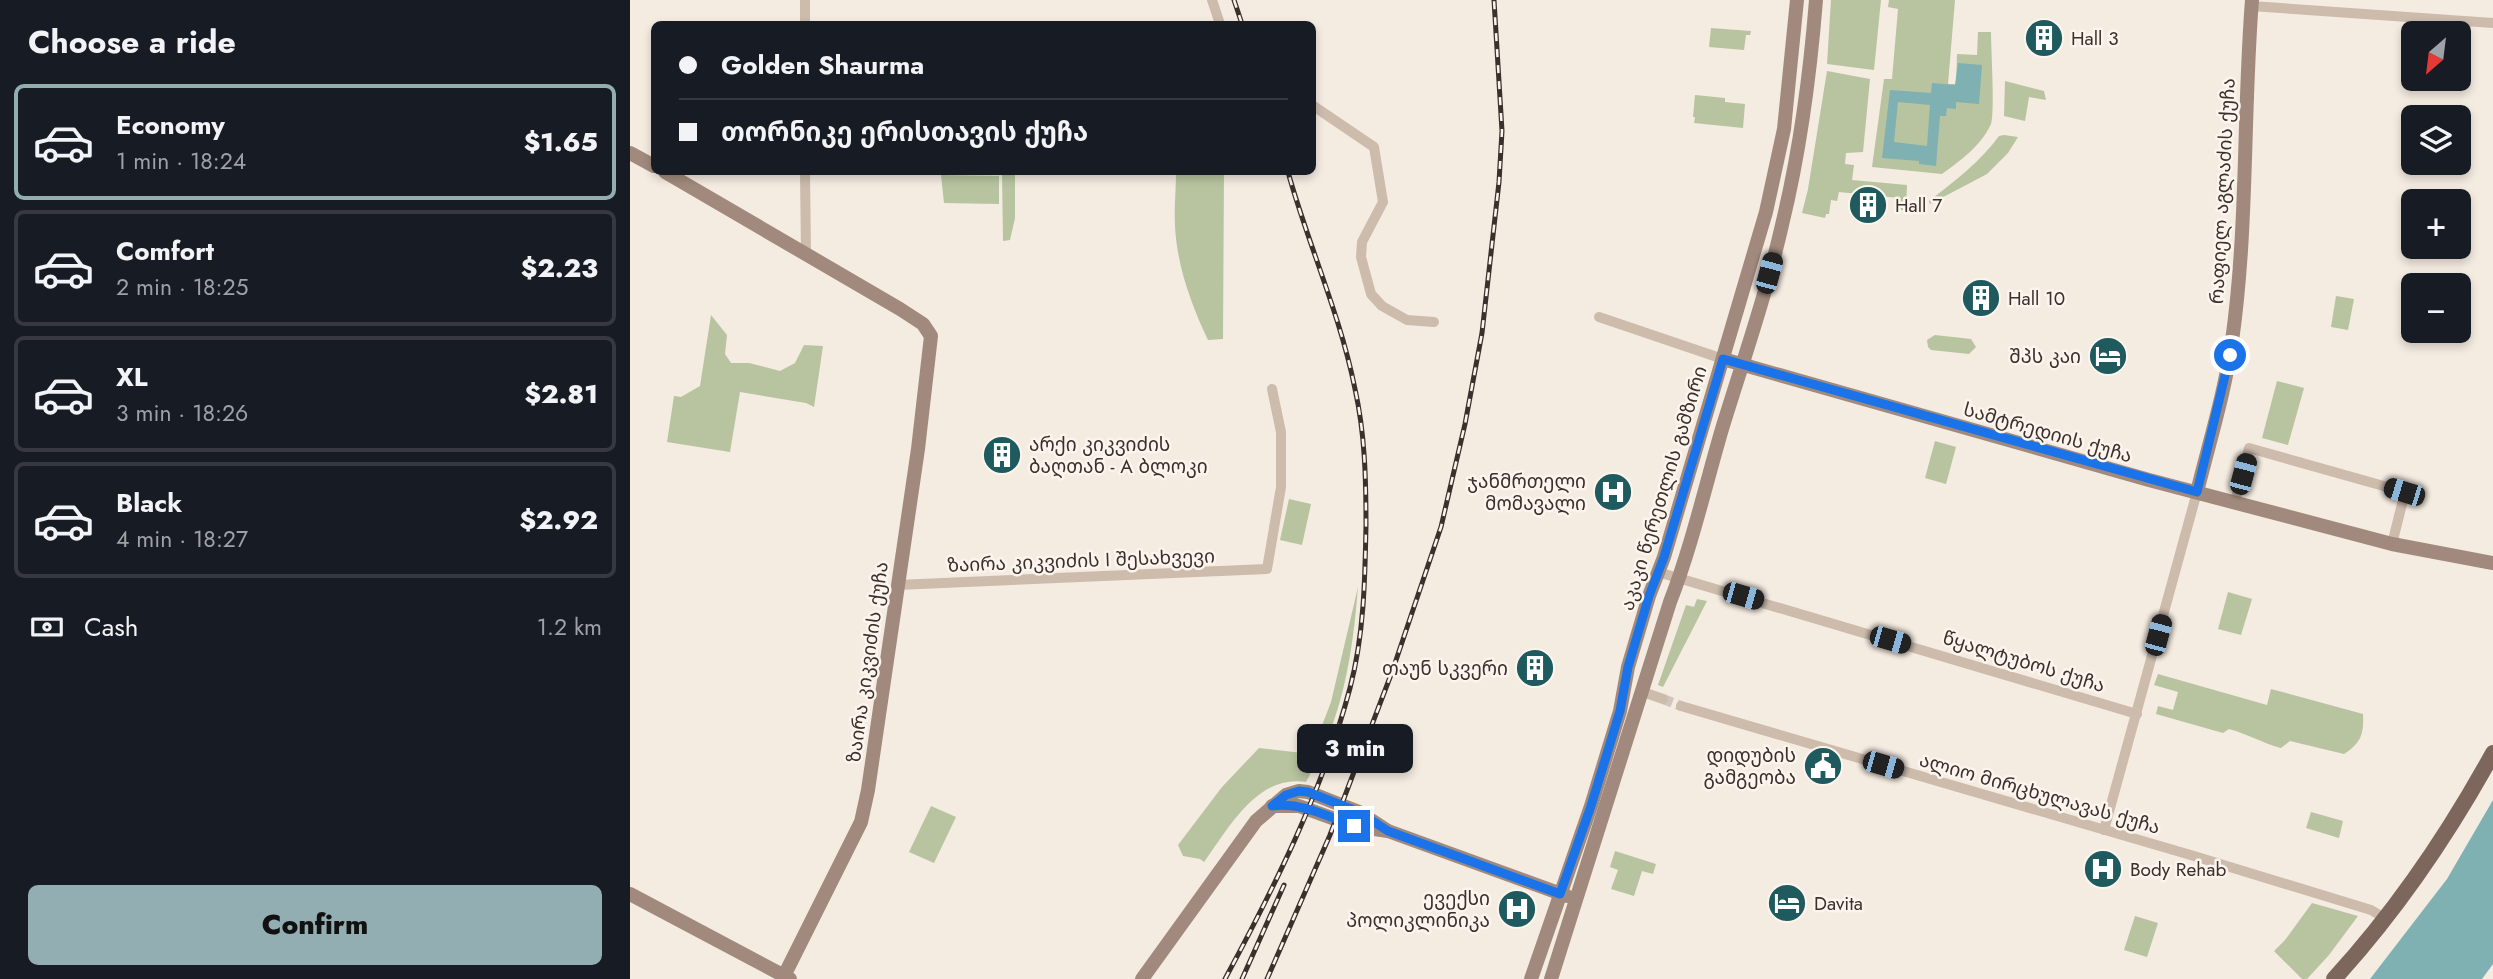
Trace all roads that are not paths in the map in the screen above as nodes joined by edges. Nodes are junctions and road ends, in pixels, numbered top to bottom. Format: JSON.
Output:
{"nodes":[{"id":1,"x":805,"y":0,"type":"edge"},
{"id":2,"x":1212,"y":0,"type":"edge"},
{"id":3,"x":1797,"y":0,"type":"edge"},
{"id":4,"x":1816,"y":0,"type":"edge"},
{"id":5,"x":2251,"y":3,"type":"edge"},
{"id":6,"x":805,"y":21,"type":"edge"},
{"id":7,"x":1219,"y":21,"type":"edge"},
{"id":8,"x":2493,"y":23,"type":"edge"},
{"id":9,"x":1316,"y":108,"type":"edge"},
{"id":10,"x":630,"y":153,"type":"edge"},
{"id":11,"x":651,"y":164,"type":"edge"},
{"id":12,"x":669,"y":175,"type":"edge"},
{"id":13,"x":806,"y":175,"type":"edge"},
{"id":14,"x":806,"y":254,"type":"junction"},
{"id":15,"x":1599,"y":317,"type":"dead end"},
{"id":16,"x":1434,"y":322,"type":"dead end"},
{"id":17,"x":1723,"y":359,"type":"junction"},
{"id":18,"x":1744,"y":365,"type":"junction"},
{"id":19,"x":1272,"y":389,"type":"dead end"},
{"id":20,"x":2197,"y":492,"type":"junction"},
{"id":21,"x":2235,"y":502,"type":"junction"},
{"id":22,"x":2392,"y":544,"type":"junction"},
{"id":23,"x":2493,"y":563,"type":"edge"},
{"id":24,"x":1658,"y":572,"type":"junction"},
{"id":25,"x":1679,"y":578,"type":"junction"},
{"id":26,"x":897,"y":585,"type":"junction"},
{"id":27,"x":1643,"y":692,"type":"junction"},
{"id":28,"x":1663,"y":699,"type":"tunnel mouth"},
{"id":29,"x":1681,"y":706,"type":"tunnel mouth"},
{"id":30,"x":2137,"y":714,"type":"junction"},
{"id":31,"x":2493,"y":753,"type":"edge"},
{"id":32,"x":2105,"y":830,"type":"junction"},
{"id":33,"x":630,"y":894,"type":"edge"},
{"id":34,"x":1560,"y":894,"type":"junction"},
{"id":35,"x":1578,"y":900,"type":"junction"},
{"id":36,"x":2386,"y":919,"type":"junction"},
{"id":37,"x":787,"y":977,"type":"edge"},
{"id":38,"x":1142,"y":979,"type":"edge"},
{"id":39,"x":1531,"y":979,"type":"edge"},
{"id":40,"x":1551,"y":979,"type":"edge"},
{"id":41,"x":2334,"y":979,"type":"edge"}],
"edges":[{"from":1,"to":6,"type":"street"},
{"from":2,"to":7,"type":"street"},
{"from":3,"to":17,"type":"main road","name":"აკაკი წერეთლის გამზირი"},
{"from":4,"to":18,"type":"main road","name":"აკაკი წერეთლის გამზირი"},
{"from":5,"to":8,"type":"street"},
{"from":5,"to":20,"type":"main road","name":"რაფიელ აგლაძის ქუჩა"},
{"from":9,"to":16,"type":"street"},
{"from":10,"to":11,"type":"main road"},
{"from":12,"to":14,"type":"main road"},
{"from":13,"to":14,"type":"street"},
{"from":14,"to":26,"type":"main road","name":"ზაირა კიკვიძის ქუჩა"},
{"from":15,"to":17,"type":"street","name":"სამტრედიის ქუჩა"},
{"from":17,"to":18,"type":"main road","name":"სამტრედიის ქუჩა"},
{"from":17,"to":24,"type":"main road","name":"აკაკი წერეთლის გამზირი"},
{"from":18,"to":20,"type":"main road","name":"სამტრედიის ქუჩა"},
{"from":18,"to":25,"type":"main road","name":"აკაკი წერეთლის გამზირი"},
{"from":19,"to":26,"type":"street","name":"ზაირა კიკვიძის I შესახვევი"},
{"from":20,"to":21,"type":"main road","name":"სამტრედიის ქუჩა"},
{"from":20,"to":30,"type":"street","name":"რაფიელ აგლაძის ქუჩა"},
{"from":21,"to":22,"type":"main road","name":"სამტრედიის ქუჩა"},
{"from":21,"to":22,"type":"street"},
{"from":22,"to":23,"type":"main road","name":"სამტრედიის ქუჩა"},
{"from":24,"to":25,"type":"street","name":"წყალტუბოს ქუჩა"},
{"from":24,"to":34,"type":"main road","name":"აკაკი წერეთლის გამზირი"},
{"from":25,"to":27,"type":"main road","name":"აკაკი წერეთლის გამზირი"},
{"from":25,"to":30,"type":"street","name":"წყალტუბოს ქუჩა"},
{"from":26,"to":37,"type":"main road","name":"ზაირა კიკვიძის ქუჩა"},
{"from":27,"to":28,"type":"street"},
{"from":27,"to":35,"type":"main road","name":"აკაკი წერეთლის გამზირი"},
{"from":29,"to":32,"type":"street","name":"ალიო მირცხულავას ქუჩა"},
{"from":30,"to":32,"type":"street","name":"რაფიელ აგლაძის ქუჩა"},
{"from":31,"to":36,"type":"main road"},
{"from":32,"to":36,"type":"street","name":"ალიო მირცხულავას ქუჩა"},
{"from":33,"to":37,"type":"main road"},
{"from":34,"to":35,"type":"main road"},
{"from":34,"to":38,"type":"main road"},
{"from":34,"to":39,"type":"main road","name":"აკაკი წერეთლის გამზირი"},
{"from":35,"to":40,"type":"main road","name":"აკაკი წერეთლის გამზირი"},
{"from":36,"to":41,"type":"main road"}]}
